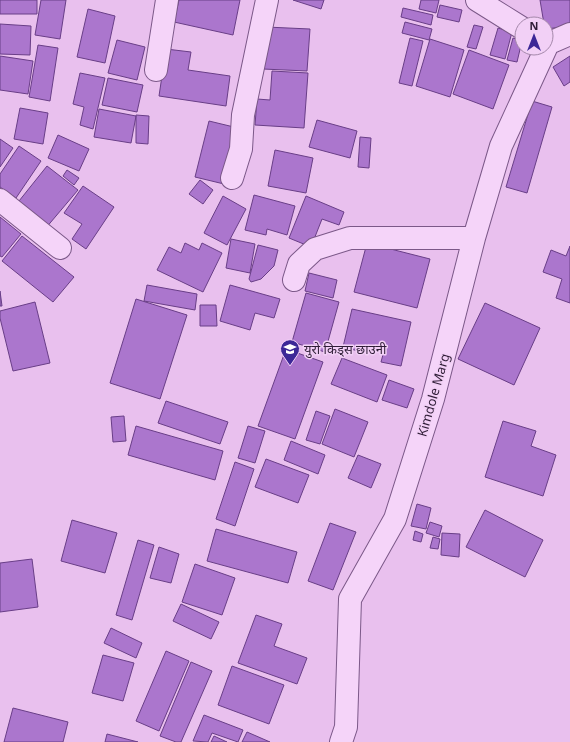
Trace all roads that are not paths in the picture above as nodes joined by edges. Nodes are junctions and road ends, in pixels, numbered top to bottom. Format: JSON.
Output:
{"nodes":[{"id":1,"x":167,"y":0,"type":"edge"},
{"id":2,"x":267,"y":0,"type":"edge"},
{"id":3,"x":477,"y":0,"type":"edge"},
{"id":4,"x":514,"y":23,"type":"edge"},
{"id":5,"x":570,"y":34,"type":"edge"},
{"id":6,"x":554,"y":41,"type":"edge"},
{"id":7,"x":541,"y":56,"type":"edge"},
{"id":8,"x":156,"y":70,"type":"dead end"},
{"id":9,"x":232,"y":178,"type":"dead end"},
{"id":10,"x":0,"y":200,"type":"edge"},
{"id":11,"x":474,"y":238,"type":"junction"},
{"id":12,"x":60,"y":248,"type":"dead end"},
{"id":13,"x":294,"y":280,"type":"dead end"},
{"id":14,"x":341,"y":742,"type":"edge"}],
"edges":[{"from":1,"to":8,"type":"street"},
{"from":2,"to":9,"type":"street"},
{"from":3,"to":4,"type":"street"},
{"from":5,"to":6,"type":"street"},
{"from":7,"to":11,"type":"street","name":"Kimdole Marg"},
{"from":10,"to":12,"type":"street"},
{"from":11,"to":13,"type":"street"},
{"from":11,"to":14,"type":"street","name":"Kimdole Marg"}]}
